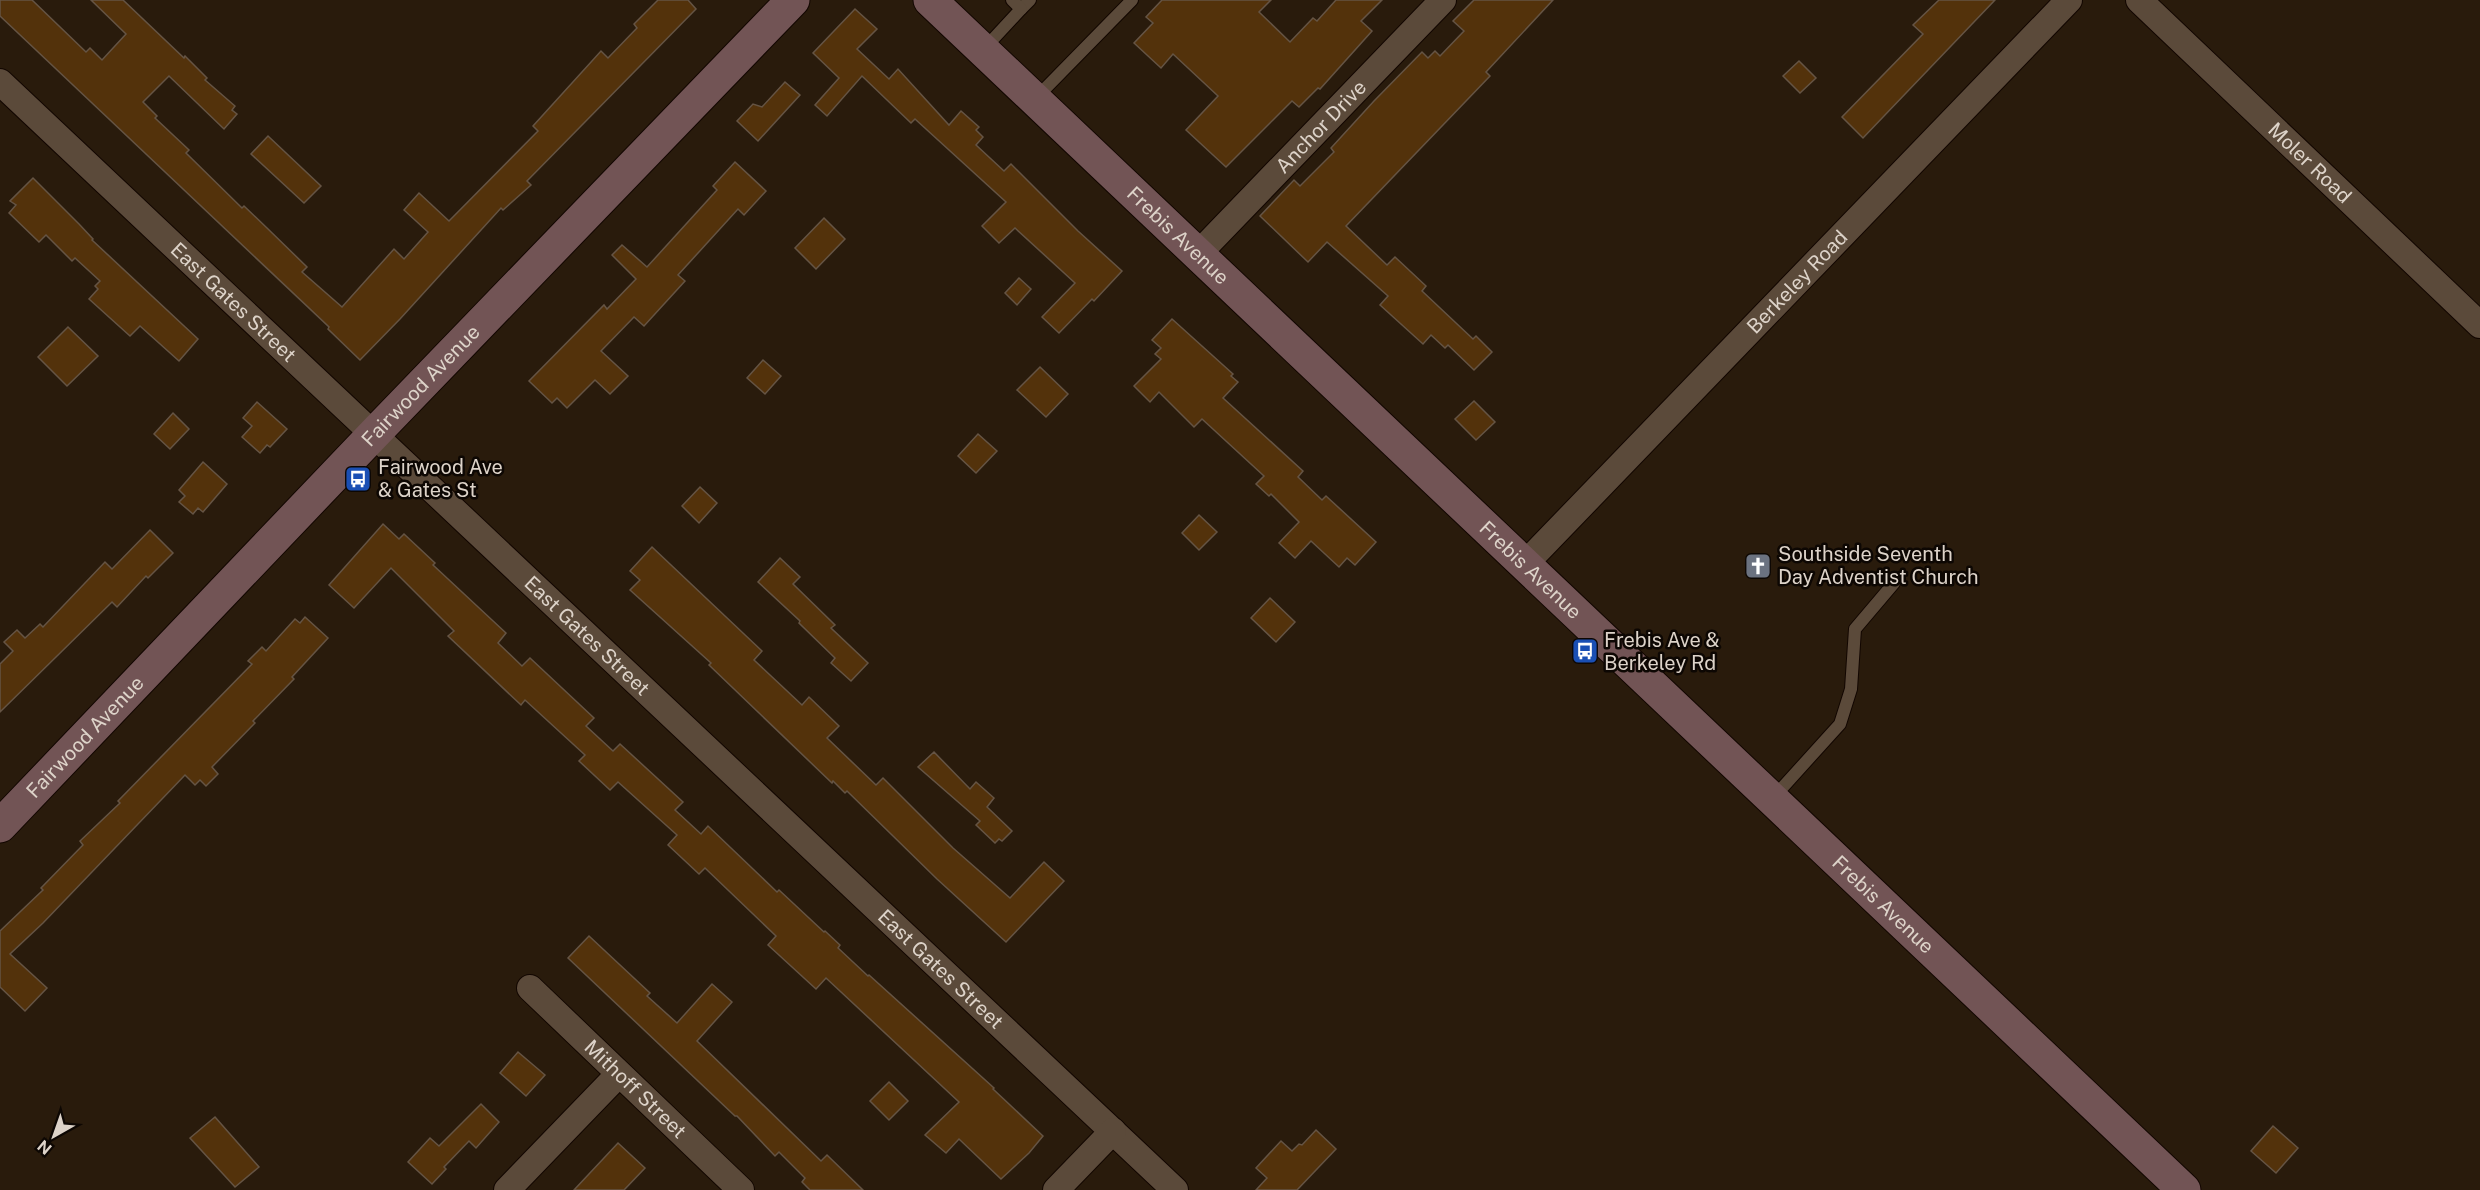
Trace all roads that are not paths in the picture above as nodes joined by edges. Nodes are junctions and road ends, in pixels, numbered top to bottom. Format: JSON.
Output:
{"nodes":[{"id":1,"x":793,"y":0,"type":"edge"},
{"id":2,"x":930,"y":0,"type":"edge"},
{"id":3,"x":1012,"y":0,"type":"edge"},
{"id":4,"x":1132,"y":0,"type":"edge"},
{"id":5,"x":1443,"y":0,"type":"edge"},
{"id":6,"x":2069,"y":0,"type":"edge"},
{"id":7,"x":2139,"y":0,"type":"edge"},
{"id":8,"x":1026,"y":5,"type":"edge"},
{"id":9,"x":983,"y":50,"type":"junction"},
{"id":10,"x":0,"y":82,"type":"edge"},
{"id":11,"x":1035,"y":100,"type":"junction"},
{"id":12,"x":1198,"y":254,"type":"junction"},
{"id":13,"x":2480,"y":325,"type":"edge"},
{"id":14,"x":373,"y":435,"type":"junction"},
{"id":15,"x":1525,"y":564,"type":"junction"},
{"id":16,"x":1894,"y":583,"type":"dead end"},
{"id":17,"x":1773,"y":799,"type":"junction"},
{"id":18,"x":0,"y":826,"type":"edge"},
{"id":19,"x":530,"y":988,"type":"dead end"},
{"id":20,"x":619,"y":1074,"type":"junction"},
{"id":21,"x":1113,"y":1131,"type":"junction"},
{"id":22,"x":507,"y":1190,"type":"edge"},
{"id":23,"x":741,"y":1190,"type":"edge"},
{"id":24,"x":1056,"y":1190,"type":"edge"},
{"id":25,"x":1175,"y":1190,"type":"edge"},
{"id":26,"x":2184,"y":1190,"type":"edge"}],
"edges":[{"from":1,"to":14,"type":"main road","name":"Fairwood Avenue"},
{"from":2,"to":9,"type":"main road","name":"Frebis Avenue"},
{"from":3,"to":8,"type":"lane"},
{"from":4,"to":11,"type":"lane"},
{"from":5,"to":12,"type":"street","name":"Anchor Drive"},
{"from":6,"to":15,"type":"street","name":"Berkeley Road"},
{"from":7,"to":13,"type":"street","name":"Moler Road"},
{"from":8,"to":9,"type":"lane"},
{"from":9,"to":11,"type":"main road","name":"Frebis Avenue"},
{"from":10,"to":14,"type":"street","name":"East Gates Street"},
{"from":11,"to":12,"type":"main road","name":"Frebis Avenue"},
{"from":12,"to":15,"type":"main road","name":"Frebis Avenue"},
{"from":14,"to":18,"type":"main road","name":"Fairwood Avenue"},
{"from":14,"to":21,"type":"street","name":"East Gates Street"},
{"from":15,"to":17,"type":"main road","name":"Frebis Avenue"},
{"from":16,"to":17,"type":"lane"},
{"from":17,"to":26,"type":"main road","name":"Frebis Avenue"},
{"from":19,"to":20,"type":"street","name":"Mithoff Street"},
{"from":20,"to":22,"type":"street"},
{"from":20,"to":23,"type":"street","name":"Mithoff Street"},
{"from":21,"to":24,"type":"street"},
{"from":21,"to":25,"type":"street","name":"East Gates Street"}]}
